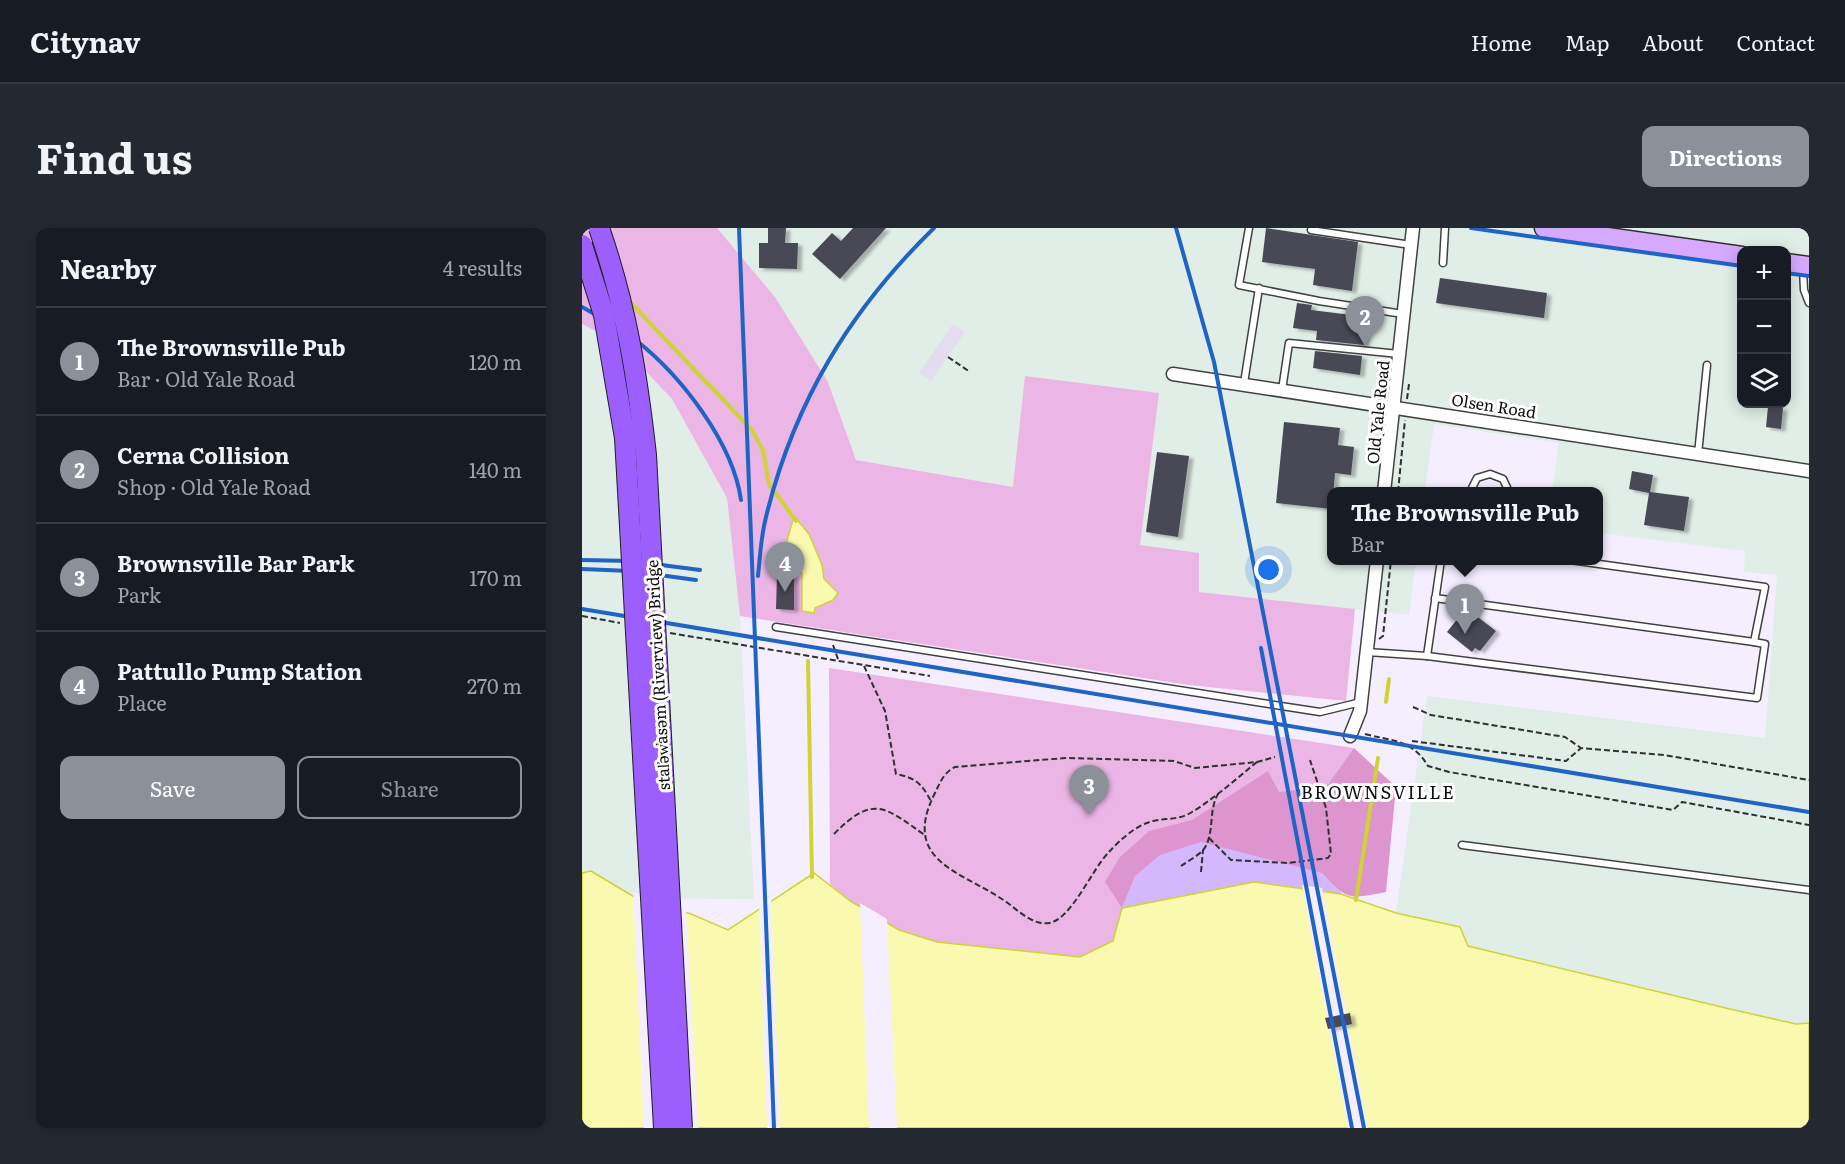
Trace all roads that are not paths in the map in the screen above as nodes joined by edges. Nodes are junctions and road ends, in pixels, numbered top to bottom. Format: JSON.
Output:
{"nodes":[{"id":1,"x":598,"y":228,"type":"edge"},
{"id":2,"x":1249,"y":228,"type":"edge"},
{"id":3,"x":1413,"y":228,"type":"edge"},
{"id":4,"x":1445,"y":228,"type":"edge"},
{"id":5,"x":1544,"y":228,"type":"edge"},
{"id":6,"x":1311,"y":230,"type":"dead end"},
{"id":7,"x":582,"y":244,"type":"edge"},
{"id":8,"x":1411,"y":245,"type":"junction"},
{"id":9,"x":1737,"y":255,"type":"edge"},
{"id":10,"x":1443,"y":262,"type":"dead end"},
{"id":11,"x":1800,"y":264,"type":"edge"},
{"id":12,"x":1260,"y":288,"type":"junction"},
{"id":13,"x":1809,"y":303,"type":"edge"},
{"id":14,"x":1404,"y":314,"type":"junction"},
{"id":15,"x":1400,"y":354,"type":"junction"},
{"id":16,"x":1707,"y":365,"type":"dead end"},
{"id":17,"x":1173,"y":374,"type":"dead end"},
{"id":18,"x":1244,"y":383,"type":"junction"},
{"id":19,"x":1282,"y":390,"type":"junction"},
{"id":20,"x":1394,"y":406,"type":"junction"},
{"id":21,"x":1698,"y":454,"type":"junction"},
{"id":22,"x":1809,"y":471,"type":"edge"},
{"id":23,"x":1385,"y":487,"type":"edge"},
{"id":24,"x":1472,"y":487,"type":"edge"},
{"id":25,"x":1506,"y":487,"type":"edge"},
{"id":26,"x":1377,"y":565,"type":"edge"},
{"id":27,"x":1440,"y":565,"type":"edge"},
{"id":28,"x":1600,"y":565,"type":"edge"},
{"id":29,"x":1436,"y":598,"type":"junction"},
{"id":30,"x":776,"y":627,"type":"dead end"},
{"id":31,"x":1754,"y":642,"type":"junction"},
{"id":32,"x":1367,"y":652,"type":"junction"},
{"id":33,"x":1427,"y":656,"type":"junction"},
{"id":34,"x":1361,"y":702,"type":"junction"},
{"id":35,"x":1352,"y":733,"type":"road end"},
{"id":36,"x":1462,"y":845,"type":"dead end"},
{"id":37,"x":1809,"y":890,"type":"edge"},
{"id":38,"x":664,"y":1128,"type":"edge"},
{"id":39,"x":682,"y":1128,"type":"edge"}],
"edges":[{"from":1,"to":39,"type":"main road","name":"stal̕əw̓asəm (Riverview) Bridge","bridge":true},
{"from":2,"to":12,"type":"lane"},
{"from":3,"to":8,"type":"street","name":"Old Yale Road"},
{"from":4,"to":10,"type":"lane"},
{"from":5,"to":9,"type":"street"},
{"from":6,"to":8,"type":"lane"},
{"from":7,"to":38,"type":"main road","name":"stal̕əw̓asəm (Riverview) Bridge","bridge":true},
{"from":8,"to":14,"type":"street","name":"Old Yale Road"},
{"from":11,"to":13,"type":"lane"},
{"from":12,"to":14,"type":"lane"},
{"from":12,"to":18,"type":"lane"},
{"from":14,"to":15,"type":"street","name":"Old Yale Road"},
{"from":15,"to":19,"type":"lane"},
{"from":15,"to":20,"type":"street","name":"Old Yale Road"},
{"from":16,"to":21,"type":"lane"},
{"from":17,"to":18,"type":"street","name":"Olsen Road"},
{"from":18,"to":19,"type":"street","name":"Olsen Road"},
{"from":19,"to":20,"type":"street","name":"Olsen Road"},
{"from":20,"to":21,"type":"street","name":"Olsen Road"},
{"from":20,"to":23,"type":"street","name":"Old Yale Road"},
{"from":21,"to":22,"type":"street","name":"Olsen Road"},
{"from":24,"to":25,"type":"lane"},
{"from":26,"to":32,"type":"street"},
{"from":27,"to":29,"type":"lane"},
{"from":28,"to":31,"type":"lane"},
{"from":29,"to":31,"type":"lane"},
{"from":29,"to":33,"type":"lane"},
{"from":30,"to":34,"type":"lane"},
{"from":31,"to":33,"type":"lane"},
{"from":32,"to":33,"type":"lane"},
{"from":32,"to":34,"type":"street"},
{"from":34,"to":35,"type":"street"},
{"from":36,"to":37,"type":"lane"}]}
